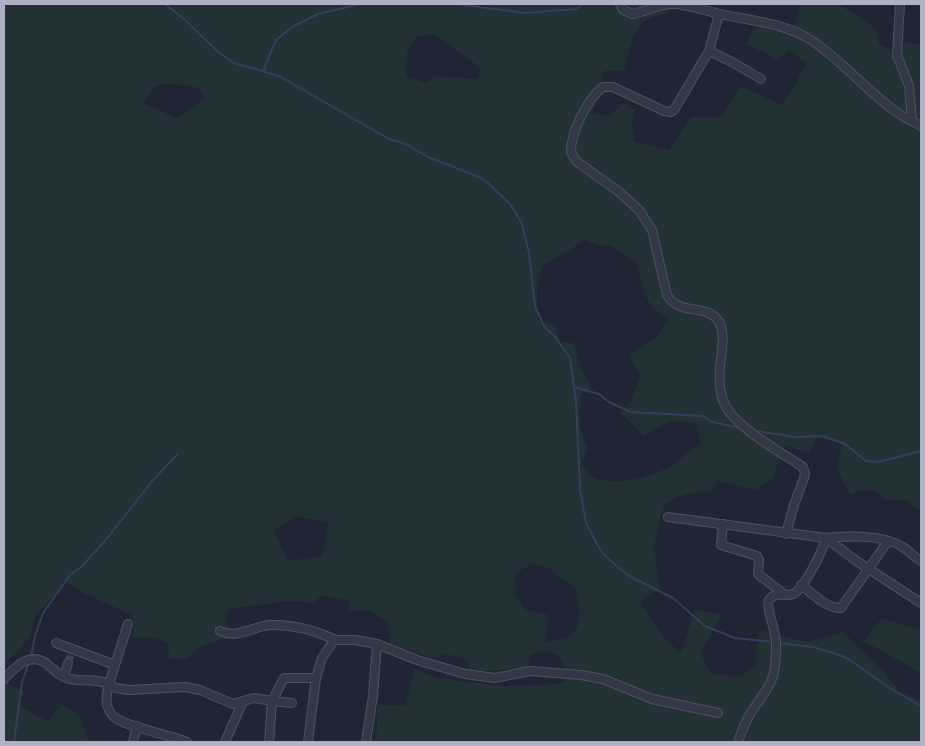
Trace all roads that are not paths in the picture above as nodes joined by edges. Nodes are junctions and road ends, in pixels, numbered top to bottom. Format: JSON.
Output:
{"nodes":[{"id":1,"x":620,"y":4,"type":"edge"},
{"id":2,"x":900,"y":4,"type":"edge"},
{"id":3,"x":719,"y":14,"type":"junction"},
{"id":4,"x":709,"y":51,"type":"junction"},
{"id":5,"x":761,"y":79,"type":"dead end"},
{"id":6,"x":912,"y":121,"type":"junction"},
{"id":7,"x":921,"y":126,"type":"edge"},
{"id":8,"x":668,"y":517,"type":"dead end"},
{"id":9,"x":722,"y":524,"type":"junction"},
{"id":10,"x":786,"y":534,"type":"junction"},
{"id":11,"x":826,"y":538,"type":"junction"},
{"id":12,"x":888,"y":541,"type":"junction"},
{"id":13,"x":921,"y":561,"type":"edge"},
{"id":14,"x":869,"y":568,"type":"junction"},
{"id":15,"x":801,"y":585,"type":"junction"},
{"id":16,"x":784,"y":594,"type":"junction"},
{"id":17,"x":921,"y":603,"type":"edge"},
{"id":18,"x":128,"y":624,"type":"dead end"},
{"id":19,"x":220,"y":631,"type":"dead end"},
{"id":20,"x":336,"y":640,"type":"junction"},
{"id":21,"x":56,"y":643,"type":"dead end"},
{"id":22,"x":377,"y":644,"type":"junction"},
{"id":23,"x":68,"y":663,"type":"tunnel mouth"},
{"id":24,"x":115,"y":665,"type":"junction"},
{"id":25,"x":64,"y":677,"type":"junction"},
{"id":26,"x":316,"y":678,"type":"junction"},
{"id":27,"x":4,"y":679,"type":"edge"},
{"id":28,"x":109,"y":684,"type":"junction"},
{"id":29,"x":243,"y":701,"type":"junction"},
{"id":30,"x":272,"y":701,"type":"junction"},
{"id":31,"x":292,"y":703,"type":"dead end"},
{"id":32,"x":718,"y":713,"type":"dead end"},
{"id":33,"x":137,"y":726,"type":"junction"},
{"id":34,"x":133,"y":742,"type":"edge"},
{"id":35,"x":187,"y":742,"type":"edge"},
{"id":36,"x":225,"y":742,"type":"edge"},
{"id":37,"x":269,"y":742,"type":"edge"},
{"id":38,"x":308,"y":742,"type":"edge"},
{"id":39,"x":366,"y":742,"type":"edge"},
{"id":40,"x":738,"y":742,"type":"edge"}],
"edges":[{"from":1,"to":3,"type":"street"},
{"from":2,"to":6,"type":"street"},
{"from":3,"to":4,"type":"street"},
{"from":3,"to":6,"type":"street"},
{"from":4,"to":5,"type":"street"},
{"from":4,"to":10,"type":"street"},
{"from":6,"to":7,"type":"street"},
{"from":8,"to":9,"type":"street"},
{"from":9,"to":10,"type":"street"},
{"from":9,"to":16,"type":"street"},
{"from":10,"to":11,"type":"street"},
{"from":11,"to":12,"type":"street"},
{"from":11,"to":14,"type":"street"},
{"from":11,"to":15,"type":"street"},
{"from":12,"to":13,"type":"street"},
{"from":12,"to":14,"type":"street"},
{"from":14,"to":15,"type":"street"},
{"from":14,"to":17,"type":"street"},
{"from":15,"to":16,"type":"street"},
{"from":16,"to":40,"type":"street"},
{"from":18,"to":24,"type":"street"},
{"from":19,"to":20,"type":"street"},
{"from":20,"to":22,"type":"street"},
{"from":20,"to":26,"type":"street"},
{"from":21,"to":24,"type":"street"},
{"from":22,"to":32,"type":"street"},
{"from":22,"to":39,"type":"street"},
{"from":23,"to":25,"type":"street"},
{"from":24,"to":28,"type":"street"},
{"from":25,"to":27,"type":"street"},
{"from":25,"to":28,"type":"street"},
{"from":26,"to":30,"type":"street"},
{"from":26,"to":38,"type":"street"},
{"from":28,"to":29,"type":"street"},
{"from":28,"to":33,"type":"street"},
{"from":29,"to":30,"type":"street"},
{"from":29,"to":36,"type":"street"},
{"from":30,"to":31,"type":"street"},
{"from":30,"to":37,"type":"street"},
{"from":33,"to":34,"type":"street"},
{"from":33,"to":35,"type":"street"}]}
